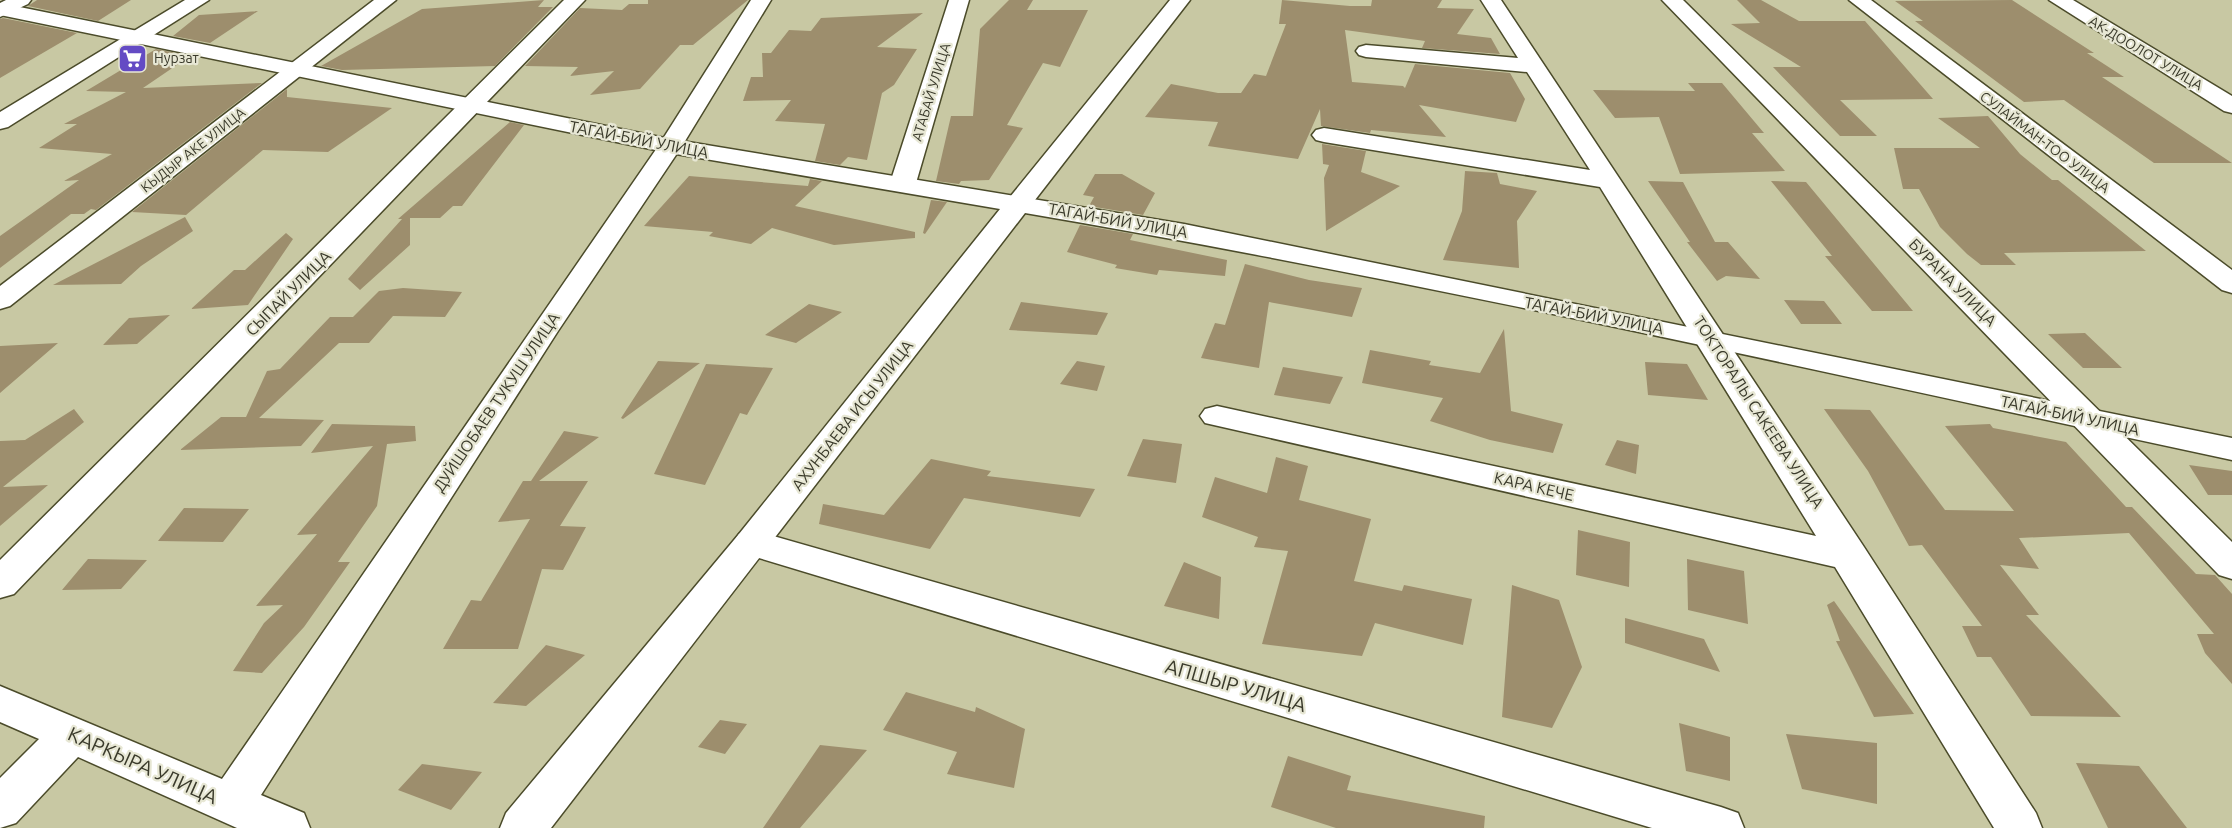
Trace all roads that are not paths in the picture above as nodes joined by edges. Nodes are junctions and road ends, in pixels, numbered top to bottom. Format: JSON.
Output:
{"nodes":[{"id":1,"x":199,"y":0,"type":"edge"},
{"id":2,"x":386,"y":0,"type":"edge"},
{"id":3,"x":575,"y":0,"type":"edge"},
{"id":4,"x":761,"y":0,"type":"edge"},
{"id":5,"x":959,"y":0,"type":"edge"},
{"id":6,"x":1180,"y":0,"type":"edge"},
{"id":7,"x":1491,"y":0,"type":"edge"},
{"id":8,"x":1672,"y":0,"type":"edge"},
{"id":9,"x":1859,"y":0,"type":"edge"},
{"id":10,"x":2059,"y":0,"type":"edge"},
{"id":11,"x":6,"y":7,"type":"edge"},
{"id":12,"x":1160,"y":9,"type":"edge"},
{"id":13,"x":140,"y":36,"type":"junction"},
{"id":14,"x":1366,"y":51,"type":"dead end"},
{"id":15,"x":1534,"y":66,"type":"junction"},
{"id":16,"x":297,"y":69,"type":"junction"},
{"id":17,"x":472,"y":106,"type":"junction"},
{"id":18,"x":2232,"y":106,"type":"edge"},
{"id":19,"x":0,"y":122,"type":"edge"},
{"id":20,"x":1324,"y":135,"type":"dead end"},
{"id":21,"x":670,"y":146,"type":"junction"},
{"id":22,"x":1609,"y":181,"type":"junction"},
{"id":23,"x":903,"y":183,"type":"junction"},
{"id":24,"x":1019,"y":203,"type":"junction"},
{"id":25,"x":2232,"y":284,"type":"edge"},
{"id":26,"x":0,"y":300,"type":"edge"},
{"id":27,"x":1712,"y":339,"type":"junction"},
{"id":28,"x":1217,"y":416,"type":"dead end"},
{"id":29,"x":2089,"y":418,"type":"junction"},
{"id":30,"x":2232,"y":449,"type":"edge"},
{"id":31,"x":752,"y":543,"type":"junction"},
{"id":32,"x":1851,"y":557,"type":"junction"},
{"id":33,"x":2232,"y":565,"type":"edge"},
{"id":34,"x":0,"y":584,"type":"edge"},
{"id":35,"x":0,"y":703,"type":"edge"},
{"id":36,"x":72,"y":734,"type":"junction"},
{"id":37,"x":231,"y":803,"type":"junction"},
{"id":38,"x":0,"y":809,"type":"edge"},
{"id":39,"x":287,"y":828,"type":"edge"},
{"id":40,"x":523,"y":828,"type":"edge"},
{"id":41,"x":1721,"y":828,"type":"edge"},
{"id":42,"x":2019,"y":828,"type":"edge"}],
"edges":[{"from":1,"to":13,"type":"street"},
{"from":2,"to":16,"type":"street","name":"КЫДЫР АКЕ УЛИЦА"},
{"from":3,"to":17,"type":"street","name":"СЫПАЙ УЛИЦА"},
{"from":4,"to":21,"type":"street","name":"ДУЙШОБАЕВ ТУКУШ УЛИЦА"},
{"from":5,"to":23,"type":"street","name":"АТАБАЙ УЛИЦА"},
{"from":6,"to":12,"type":"street","name":"АХУНБАЕВА ИСЫ УЛИЦА"},
{"from":7,"to":15,"type":"street","name":"ТОКТОРАЛЫ САКЕЕВА УЛИЦА"},
{"from":8,"to":29,"type":"street","name":"БУРАНА УЛИЦА"},
{"from":9,"to":25,"type":"street","name":"СУЛАЙМАН-ТОО УЛИЦА"},
{"from":10,"to":18,"type":"street","name":"АК-ДООЛОТ УЛИЦА"},
{"from":11,"to":13,"type":"street","name":"ТАГАЙ-БИЙ УЛИЦА"},
{"from":12,"to":24,"type":"street","name":"АХУНБАЕВА ИСЫ УЛИЦА"},
{"from":13,"to":16,"type":"street","name":"ТАГАЙ-БИЙ УЛИЦА"},
{"from":13,"to":19,"type":"street"},
{"from":14,"to":15,"type":"street"},
{"from":15,"to":22,"type":"street","name":"ТОКТОРАЛЫ САКЕЕВА УЛИЦА"},
{"from":16,"to":17,"type":"street","name":"ТАГАЙ-БИЙ УЛИЦА"},
{"from":16,"to":26,"type":"street","name":"КЫДЫР АКЕ УЛИЦА"},
{"from":17,"to":21,"type":"street","name":"ТАГАЙ-БИЙ УЛИЦА"},
{"from":17,"to":34,"type":"street","name":"СЫПАЙ УЛИЦА"},
{"from":20,"to":22,"type":"street"},
{"from":21,"to":23,"type":"street","name":"ТАГАЙ-БИЙ УЛИЦА"},
{"from":21,"to":37,"type":"street","name":"ДУЙШОБАЕВ ТУКУШ УЛИЦА"},
{"from":22,"to":27,"type":"street","name":"ТОКТОРАЛЫ САКЕЕВА УЛИЦА"},
{"from":23,"to":24,"type":"street","name":"ТАГАЙ-БИЙ УЛИЦА"},
{"from":24,"to":27,"type":"street","name":"ТАГАЙ-БИЙ УЛИЦА"},
{"from":24,"to":31,"type":"street","name":"АХУНБАЕВА ИСЫ УЛИЦА"},
{"from":27,"to":29,"type":"street","name":"ТАГАЙ-БИЙ УЛИЦА"},
{"from":27,"to":32,"type":"street","name":"ТОКТОРАЛЫ САКЕЕВА УЛИЦА"},
{"from":28,"to":32,"type":"street","name":"КАРА КЕЧЕ"},
{"from":29,"to":30,"type":"street","name":"ТАГАЙ-БИЙ УЛИЦА"},
{"from":29,"to":33,"type":"street","name":"БУРАНА УЛИЦА"},
{"from":31,"to":40,"type":"street","name":"АХУНБАЕВА ИСЫ УЛИЦА"},
{"from":31,"to":41,"type":"street","name":"АПШЫР УЛИЦА"},
{"from":32,"to":42,"type":"street","name":"ТОКТОРАЛЫ САКЕЕВА УЛИЦА"},
{"from":35,"to":36,"type":"street","name":"КАРКЫРА УЛИЦА"},
{"from":36,"to":37,"type":"street","name":"КАРКЫРА УЛИЦА"},
{"from":36,"to":38,"type":"street"},
{"from":37,"to":39,"type":"street","name":"КАРКЫРА УЛИЦА"}]}
